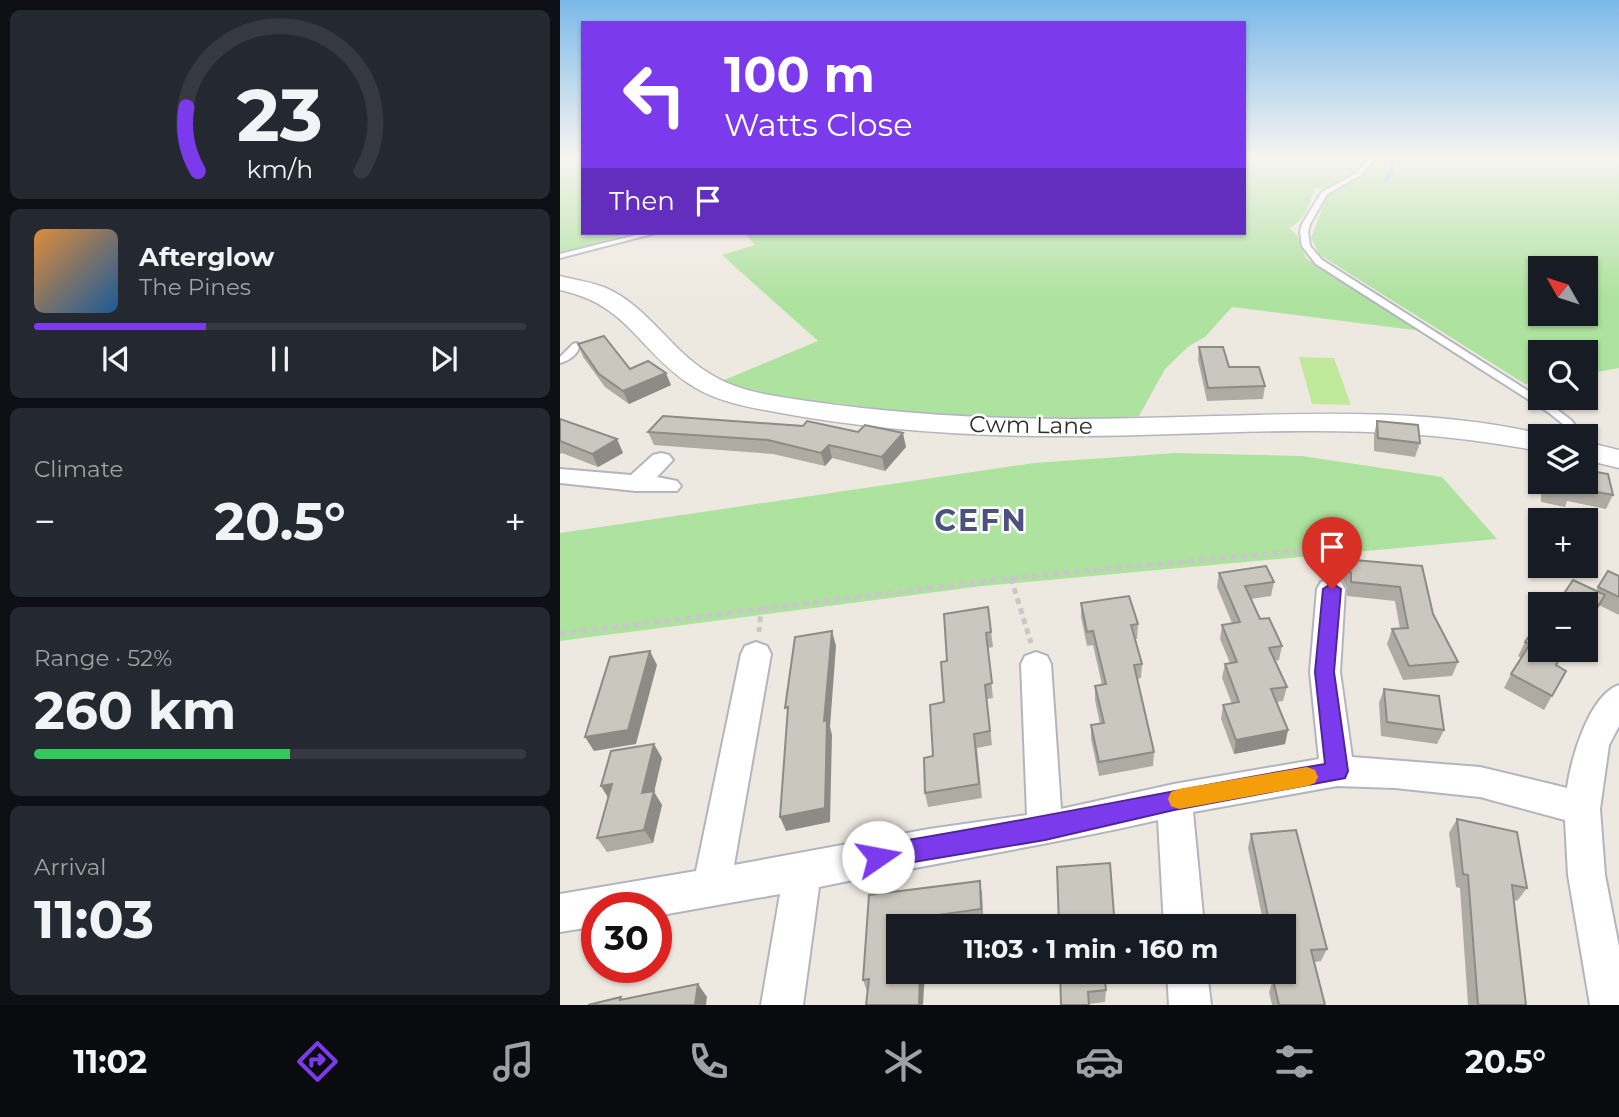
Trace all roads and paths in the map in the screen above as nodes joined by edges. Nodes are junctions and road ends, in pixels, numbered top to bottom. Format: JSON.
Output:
{"nodes":[{"id":1,"x":1318,"y":204,"type":"edge"},
{"id":2,"x":1292,"y":228,"type":"dead end"},
{"id":3,"x":1304,"y":229,"type":"junction"},
{"id":4,"x":644,"y":235,"type":"edge"},
{"id":5,"x":560,"y":256,"type":"edge"},
{"id":6,"x":560,"y":283,"type":"edge"},
{"id":7,"x":576,"y":346,"type":"edge"},
{"id":8,"x":560,"y":360,"type":"edge"},
{"id":9,"x":1567,"y":424,"type":"edge"},
{"id":10,"x":1528,"y":440,"type":"edge"},
{"id":11,"x":1598,"y":454,"type":"edge"},
{"id":12,"x":1619,"y":459,"type":"edge"},
{"id":13,"x":660,"y":460,"type":"dead end"},
{"id":14,"x":560,"y":476,"type":"edge"},
{"id":15,"x":636,"y":484,"type":"junction"},
{"id":16,"x":669,"y":486,"type":"dead end"},
{"id":17,"x":1329,"y":555,"type":"dead end"},
{"id":18,"x":1011,"y":578,"type":"junction"},
{"id":19,"x":1332,"y":589,"type":"dead end"},
{"id":20,"x":560,"y":634,"type":"edge"},
{"id":21,"x":756,"y":654,"type":"dead end"},
{"id":22,"x":1037,"y":664,"type":"joint"},
{"id":23,"x":1619,"y":698,"type":"edge"},
{"id":24,"x":1337,"y":771,"type":"junction"},
{"id":25,"x":1174,"y":800,"type":"junction"},
{"id":26,"x":1582,"y":808,"type":"junction"},
{"id":27,"x":1045,"y":829,"type":"junction"},
{"id":28,"x":802,"y":872,"type":"junction"},
{"id":29,"x":711,"y":888,"type":"junction"},
{"id":30,"x":560,"y":913,"type":"edge"},
{"id":31,"x":1183,"y":914,"type":"edge"},
{"id":32,"x":1188,"y":984,"type":"edge"},
{"id":33,"x":782,"y":1005,"type":"edge"},
{"id":34,"x":1190,"y":1005,"type":"edge"},
{"id":35,"x":1611,"y":1005,"type":"edge"}],
"edges":[{"from":1,"to":3,"type":"lane"},
{"from":2,"to":3,"type":"lane"},
{"from":3,"to":9,"type":"lane"},
{"from":4,"to":5,"type":"lane"},
{"from":6,"to":10,"type":"street","name":"Cwm Lane"},
{"from":7,"to":8,"type":"lane"},
{"from":11,"to":12,"type":"street"},
{"from":13,"to":15,"type":"street"},
{"from":14,"to":15,"type":"street"},
{"from":15,"to":16,"type":"street"},
{"from":17,"to":18,"type":"path"},
{"from":18,"to":20,"type":"path"},
{"from":18,"to":22,"type":"path"},
{"from":19,"to":24,"type":"street"},
{"from":21,"to":29,"type":"street"},
{"from":22,"to":27,"type":"street"},
{"from":23,"to":26,"type":"street"},
{"from":24,"to":25,"type":"street"},
{"from":24,"to":26,"type":"street"},
{"from":25,"to":27,"type":"street"},
{"from":25,"to":31,"type":"street"},
{"from":26,"to":35,"type":"street"},
{"from":27,"to":28,"type":"street"},
{"from":28,"to":29,"type":"street"},
{"from":28,"to":33,"type":"street"},
{"from":29,"to":30,"type":"street"},
{"from":32,"to":34,"type":"street"}]}
